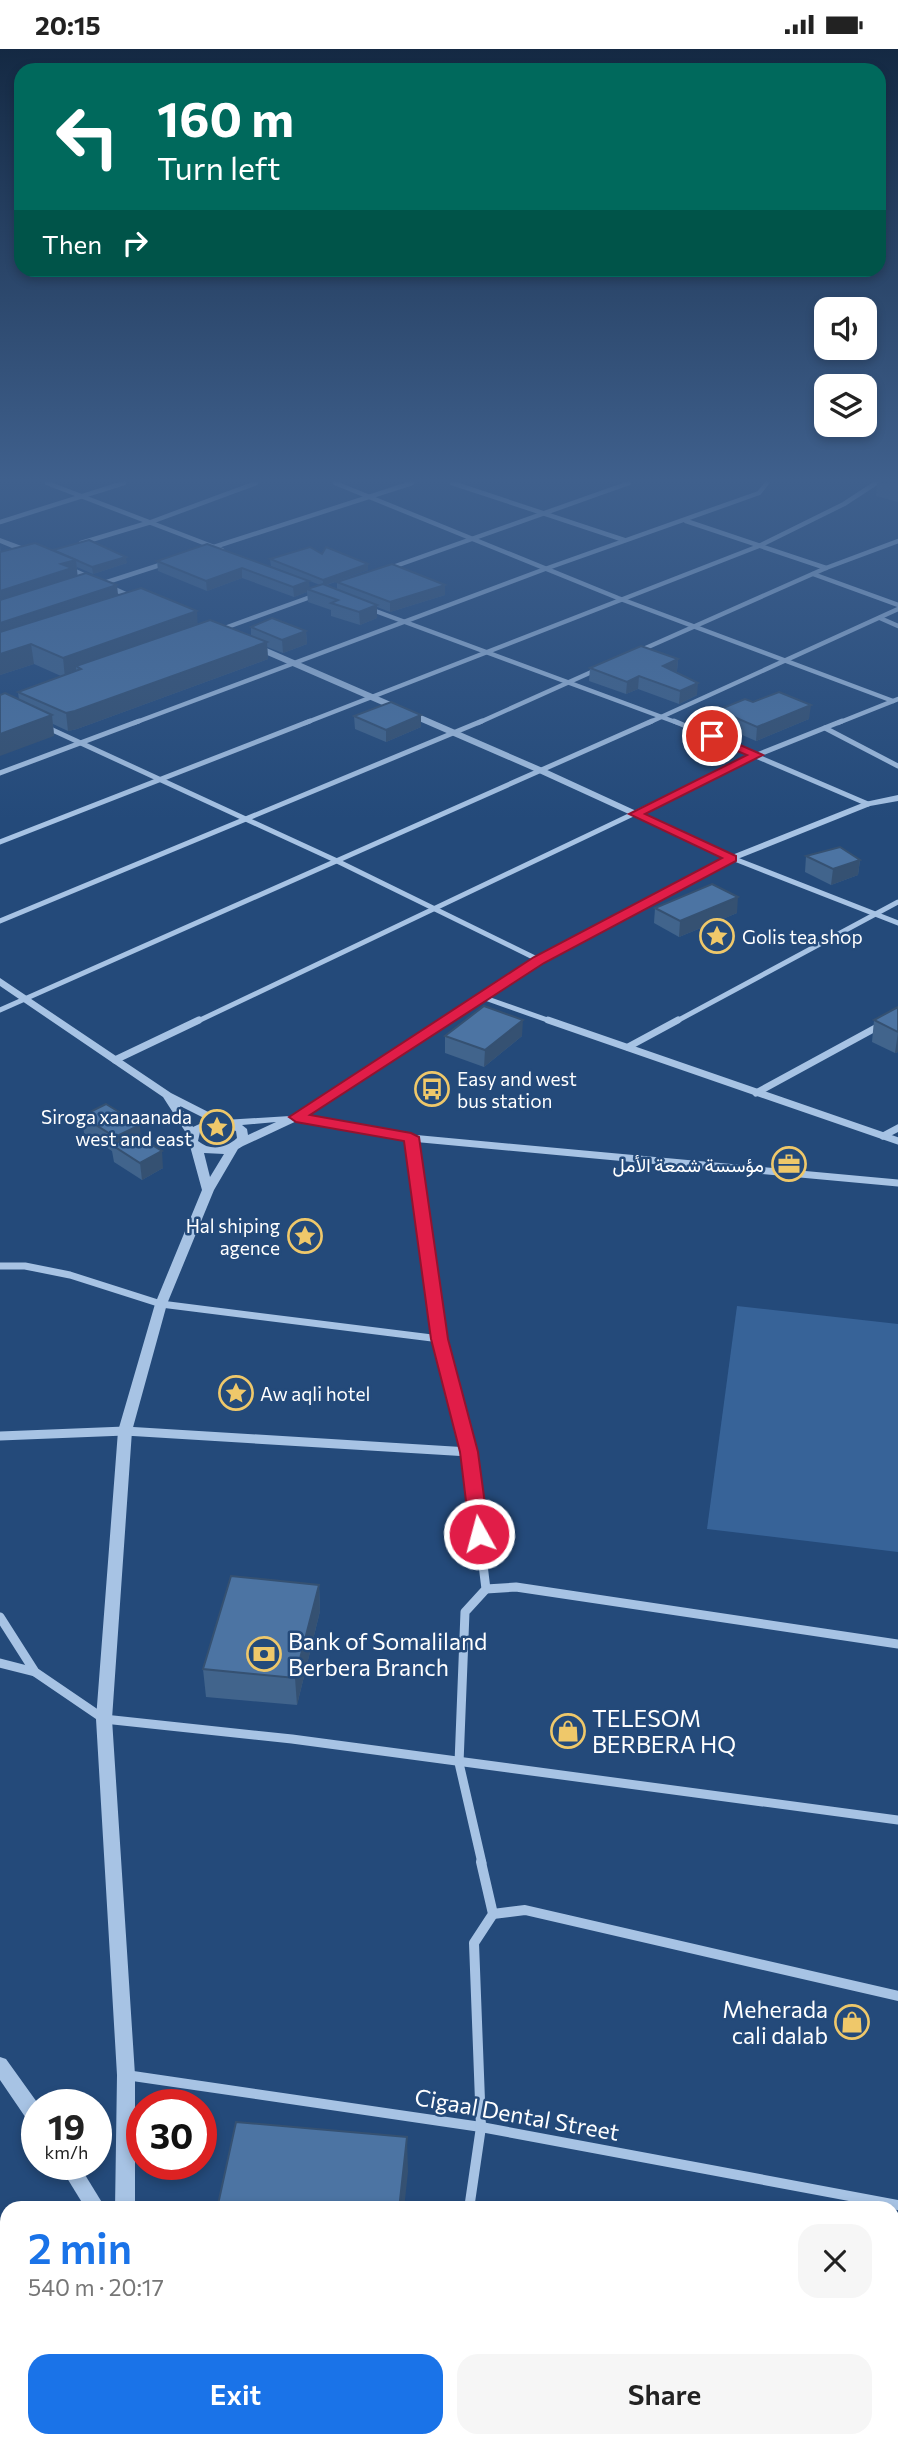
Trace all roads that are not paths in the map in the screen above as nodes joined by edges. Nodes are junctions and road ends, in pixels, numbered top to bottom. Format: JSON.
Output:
{"nodes":[{"id":1,"x":129,"y":595,"type":"edge"},
{"id":2,"x":318,"y":595,"type":"edge"},
{"id":3,"x":477,"y":595,"type":"edge"},
{"id":4,"x":608,"y":595,"type":"edge"},
{"id":5,"x":629,"y":595,"type":"edge"},
{"id":6,"x":765,"y":595,"type":"edge"},
{"id":7,"x":867,"y":595,"type":"edge"},
{"id":8,"x":618,"y":599,"type":"junction"},
{"id":9,"x":143,"y":601,"type":"joint"},
{"id":10,"x":130,"y":605,"type":"edge"},
{"id":11,"x":365,"y":607,"type":"edge"},
{"id":12,"x":898,"y":607,"type":"edge"},
{"id":13,"x":880,"y":618,"type":"junction"},
{"id":14,"x":404,"y":623,"type":"junction"},
{"id":15,"x":694,"y":626,"type":"junction"},
{"id":16,"x":898,"y":626,"type":"edge"},
{"id":17,"x":217,"y":631,"type":"joint"},
{"id":18,"x":228,"y":635,"type":"edge"},
{"id":19,"x":240,"y":640,"type":"edge"},
{"id":20,"x":485,"y":653,"type":"junction"},
{"id":21,"x":631,"y":654,"type":"edge"},
{"id":22,"x":789,"y":660,"type":"junction"},
{"id":23,"x":296,"y":663,"type":"junction"},
{"id":24,"x":606,"y":666,"type":"edge"},
{"id":25,"x":569,"y":683,"type":"junction"},
{"id":26,"x":374,"y":697,"type":"junction"},
{"id":27,"x":896,"y":700,"type":"edge"},
{"id":28,"x":664,"y":717,"type":"junction"},
{"id":29,"x":35,"y":722,"type":"edge"},
{"id":30,"x":825,"y":728,"type":"junction"},
{"id":31,"x":453,"y":734,"type":"junction"},
{"id":32,"x":80,"y":743,"type":"junction"},
{"id":33,"x":757,"y":755,"type":"junction"},
{"id":34,"x":898,"y":766,"type":"edge"},
{"id":35,"x":542,"y":771,"type":"junction"},
{"id":36,"x":0,"y":773,"type":"edge"},
{"id":37,"x":160,"y":779,"type":"junction"},
{"id":38,"x":898,"y":798,"type":"edge"},
{"id":39,"x":868,"y":804,"type":"junction"},
{"id":40,"x":635,"y":814,"type":"junction"},
{"id":41,"x":249,"y":819,"type":"junction"},
{"id":42,"x":0,"y":842,"type":"edge"},
{"id":43,"x":732,"y":858,"type":"junction"},
{"id":44,"x":335,"y":860,"type":"junction"},
{"id":45,"x":898,"y":902,"type":"edge"},
{"id":46,"x":432,"y":908,"type":"junction"},
{"id":47,"x":877,"y":915,"type":"junction"},
{"id":48,"x":0,"y":921,"type":"edge"},
{"id":49,"x":898,"y":923,"type":"edge"},
{"id":50,"x":539,"y":960,"type":"junction"},
{"id":51,"x":0,"y":981,"type":"edge"},
{"id":52,"x":485,"y":998,"type":"junction"},
{"id":53,"x":26,"y":999,"type":"junction"},
{"id":54,"x":0,"y":1010,"type":"edge"},
{"id":55,"x":886,"y":1022,"type":"edge"},
{"id":56,"x":628,"y":1047,"type":"junction"},
{"id":57,"x":115,"y":1060,"type":"junction"},
{"id":58,"x":756,"y":1093,"type":"junction"},
{"id":59,"x":167,"y":1095,"type":"junction"},
{"id":60,"x":296,"y":1117,"type":"junction"},
{"id":61,"x":225,"y":1123,"type":"junction"},
{"id":62,"x":898,"y":1128,"type":"edge"},
{"id":63,"x":883,"y":1136,"type":"junction"},
{"id":64,"x":411,"y":1137,"type":"junction"},
{"id":65,"x":194,"y":1140,"type":"junction"},
{"id":66,"x":898,"y":1141,"type":"edge"},
{"id":67,"x":237,"y":1145,"type":"junction"},
{"id":68,"x":898,"y":1183,"type":"edge"},
{"id":69,"x":208,"y":1190,"type":"junction"},
{"id":70,"x":0,"y":1266,"type":"edge"},
{"id":71,"x":161,"y":1304,"type":"junction"},
{"id":72,"x":440,"y":1339,"type":"junction"},
{"id":73,"x":125,"y":1431,"type":"junction"},
{"id":74,"x":0,"y":1436,"type":"edge"},
{"id":75,"x":469,"y":1452,"type":"junction"},
{"id":76,"x":486,"y":1588,"type":"junction"},
{"id":77,"x":0,"y":1617,"type":"edge"},
{"id":78,"x":898,"y":1644,"type":"edge"},
{"id":79,"x":0,"y":1663,"type":"edge"},
{"id":80,"x":35,"y":1672,"type":"junction"},
{"id":81,"x":104,"y":1719,"type":"junction"},
{"id":82,"x":459,"y":1763,"type":"junction"},
{"id":83,"x":898,"y":1820,"type":"edge"},
{"id":84,"x":493,"y":1914,"type":"junction"},
{"id":85,"x":898,"y":1996,"type":"edge"},
{"id":86,"x":0,"y":2065,"type":"edge"},
{"id":87,"x":126,"y":2075,"type":"junction"},
{"id":88,"x":21,"y":2095,"type":"edge"},
{"id":89,"x":481,"y":2127,"type":"junction"},
{"id":90,"x":78,"y":2180,"type":"edge"},
{"id":91,"x":92,"y":2201,"type":"edge"},
{"id":92,"x":125,"y":2201,"type":"edge"},
{"id":93,"x":470,"y":2201,"type":"edge"},
{"id":94,"x":877,"y":2201,"type":"edge"}],
"edges":[{"from":1,"to":9,"type":"street"},
{"from":2,"to":17,"type":"street"},
{"from":3,"to":14,"type":"street"},
{"from":4,"to":8,"type":"street"},
{"from":5,"to":8,"type":"street"},
{"from":6,"to":15,"type":"street"},
{"from":7,"to":12,"type":"street"},
{"from":8,"to":15,"type":"street"},
{"from":8,"to":20,"type":"street"},
{"from":9,"to":10,"type":"street"},
{"from":11,"to":14,"type":"street"},
{"from":12,"to":13,"type":"street"},
{"from":13,"to":16,"type":"street"},
{"from":13,"to":22,"type":"street"},
{"from":14,"to":20,"type":"street"},
{"from":14,"to":23,"type":"street"},
{"from":15,"to":21,"type":"street"},
{"from":15,"to":22,"type":"street"},
{"from":17,"to":18,"type":"street"},
{"from":19,"to":23,"type":"street"},
{"from":20,"to":25,"type":"street"},
{"from":20,"to":26,"type":"street"},
{"from":22,"to":27,"type":"street"},
{"from":22,"to":28,"type":"street"},
{"from":23,"to":26,"type":"street"},
{"from":23,"to":32,"type":"street"},
{"from":24,"to":25,"type":"street"},
{"from":25,"to":28,"type":"street"},
{"from":25,"to":31,"type":"street"},
{"from":26,"to":31,"type":"street"},
{"from":26,"to":37,"type":"street"},
{"from":27,"to":30,"type":"street"},
{"from":28,"to":33,"type":"street"},
{"from":28,"to":35,"type":"street"},
{"from":29,"to":32,"type":"street"},
{"from":30,"to":33,"type":"street"},
{"from":30,"to":34,"type":"street"},
{"from":31,"to":35,"type":"street"},
{"from":31,"to":41,"type":"street"},
{"from":32,"to":36,"type":"street"},
{"from":32,"to":37,"type":"street"},
{"from":33,"to":39,"type":"street"},
{"from":33,"to":40,"type":"street"},
{"from":35,"to":40,"type":"street"},
{"from":35,"to":44,"type":"street"},
{"from":37,"to":41,"type":"street"},
{"from":37,"to":42,"type":"street"},
{"from":38,"to":39,"type":"street"},
{"from":39,"to":43,"type":"street"},
{"from":40,"to":43,"type":"street"},
{"from":40,"to":46,"type":"street"},
{"from":41,"to":44,"type":"street"},
{"from":41,"to":48,"type":"street"},
{"from":43,"to":47,"type":"street"},
{"from":43,"to":50,"type":"street"},
{"from":44,"to":46,"type":"street"},
{"from":44,"to":53,"type":"street"},
{"from":45,"to":47,"type":"street"},
{"from":46,"to":50,"type":"street"},
{"from":46,"to":57,"type":"street"},
{"from":47,"to":49,"type":"street"},
{"from":47,"to":56,"type":"street"},
{"from":50,"to":52,"type":"street"},
{"from":51,"to":53,"type":"street"},
{"from":52,"to":56,"type":"street"},
{"from":52,"to":60,"type":"street"},
{"from":53,"to":54,"type":"street"},
{"from":53,"to":57,"type":"street"},
{"from":55,"to":58,"type":"street"},
{"from":56,"to":58,"type":"street"},
{"from":57,"to":59,"type":"street"},
{"from":58,"to":63,"type":"street"},
{"from":59,"to":61,"type":"street"},
{"from":59,"to":65,"type":"street"},
{"from":60,"to":61,"type":"street"},
{"from":60,"to":64,"type":"street"},
{"from":60,"to":67,"type":"street"},
{"from":61,"to":65,"type":"street"},
{"from":61,"to":67,"type":"street"},
{"from":62,"to":63,"type":"street"},
{"from":63,"to":66,"type":"street"},
{"from":64,"to":68,"type":"street"},
{"from":64,"to":72,"type":"street"},
{"from":65,"to":67,"type":"street"},
{"from":65,"to":69,"type":"street"},
{"from":67,"to":69,"type":"street"},
{"from":69,"to":71,"type":"street"},
{"from":70,"to":71,"type":"street"},
{"from":71,"to":72,"type":"street"},
{"from":71,"to":73,"type":"street"},
{"from":72,"to":75,"type":"street"},
{"from":73,"to":74,"type":"street"},
{"from":73,"to":75,"type":"street"},
{"from":73,"to":81,"type":"street"},
{"from":75,"to":76,"type":"street"},
{"from":76,"to":78,"type":"street"},
{"from":76,"to":82,"type":"street"},
{"from":77,"to":80,"type":"street"},
{"from":79,"to":80,"type":"street"},
{"from":80,"to":81,"type":"street"},
{"from":81,"to":82,"type":"street"},
{"from":81,"to":87,"type":"street"},
{"from":82,"to":83,"type":"street"},
{"from":82,"to":84,"type":"street"},
{"from":84,"to":85,"type":"street"},
{"from":84,"to":89,"type":"street"},
{"from":86,"to":88,"type":"street"},
{"from":87,"to":89,"type":"street","name":"Cigaal Dental Street"},
{"from":87,"to":92,"type":"street"},
{"from":89,"to":93,"type":"street"},
{"from":89,"to":94,"type":"street","name":"Cigaal Dental Street"},
{"from":90,"to":91,"type":"street"}]}
